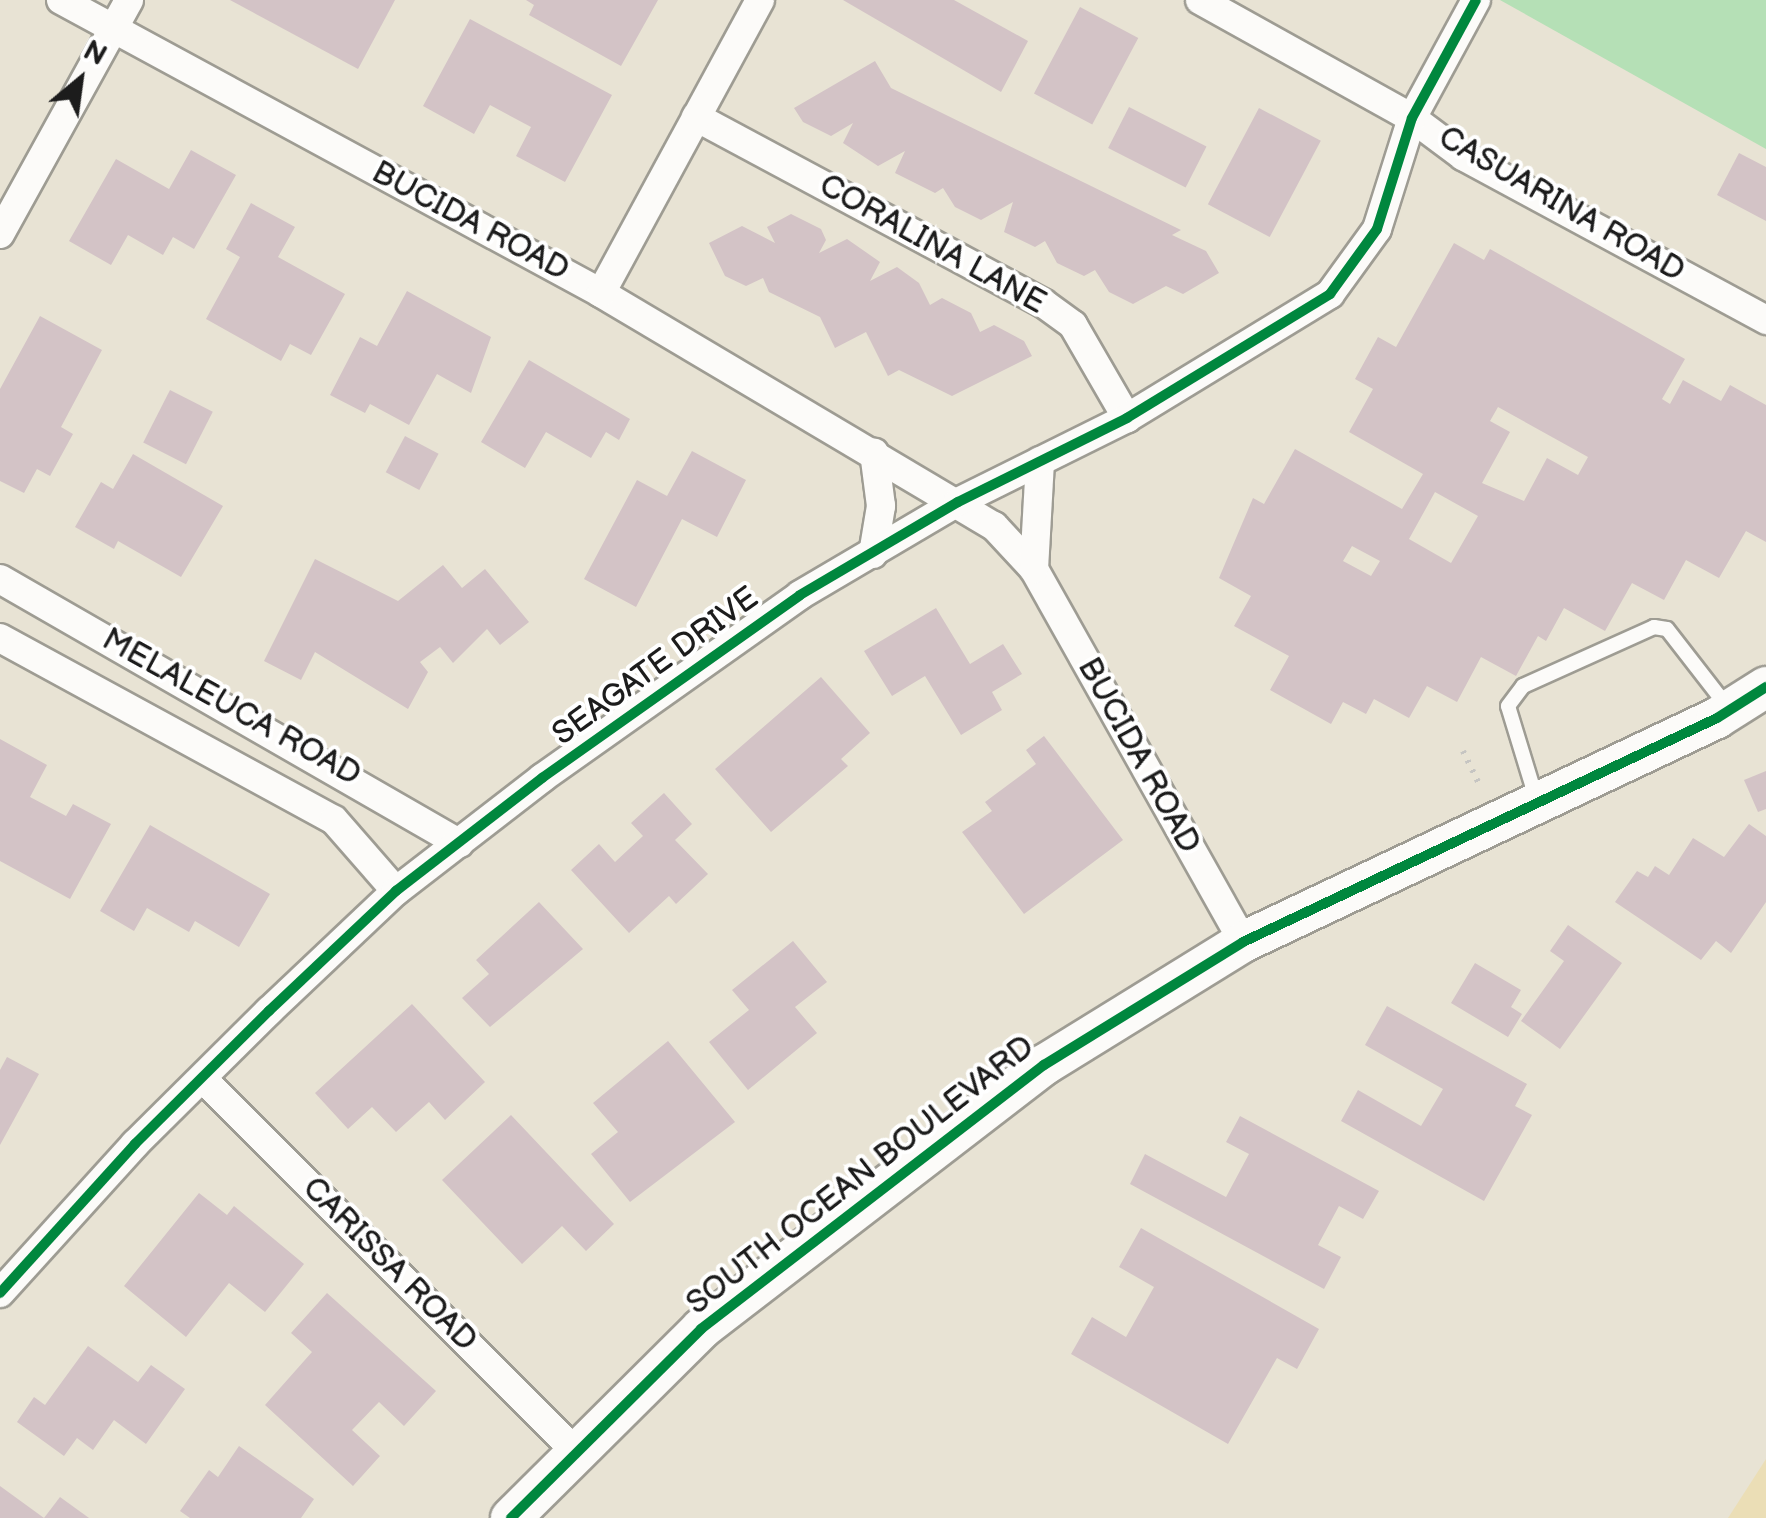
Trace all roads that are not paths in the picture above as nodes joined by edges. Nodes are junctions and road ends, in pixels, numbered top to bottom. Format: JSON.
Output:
{"nodes":[{"id":1,"x":61,"y":0,"type":"edge"},
{"id":2,"x":130,"y":0,"type":"edge"},
{"id":3,"x":760,"y":0,"type":"edge"},
{"id":4,"x":1200,"y":0,"type":"edge"},
{"id":5,"x":1476,"y":0,"type":"edge"},
{"id":6,"x":114,"y":29,"type":"junction"},
{"id":7,"x":696,"y":117,"type":"junction"},
{"id":8,"x":1412,"y":118,"type":"junction"},
{"id":9,"x":0,"y":234,"type":"edge"},
{"id":10,"x":601,"y":293,"type":"junction"},
{"id":11,"x":1766,"y":320,"type":"edge"},
{"id":12,"x":1127,"y":418,"type":"junction"},
{"id":13,"x":874,"y":452,"type":"junction"},
{"id":14,"x":1040,"y":461,"type":"junction"},
{"id":15,"x":958,"y":502,"type":"junction"},
{"id":16,"x":873,"y":554,"type":"junction"},
{"id":17,"x":1034,"y":569,"type":"junction"},
{"id":18,"x":0,"y":579,"type":"edge"},
{"id":19,"x":0,"y":638,"type":"edge"},
{"id":20,"x":1766,"y":687,"type":"edge"},
{"id":21,"x":1730,"y":710,"type":"junction"},
{"id":22,"x":1537,"y":800,"type":"junction"},
{"id":23,"x":459,"y":842,"type":"junction"},
{"id":24,"x":396,"y":892,"type":"junction"},
{"id":25,"x":1243,"y":942,"type":"junction"},
{"id":26,"x":203,"y":1079,"type":"junction"},
{"id":27,"x":10,"y":1263,"type":"edge"},
{"id":28,"x":0,"y":1293,"type":"edge"},
{"id":29,"x":575,"y":1451,"type":"junction"},
{"id":30,"x":510,"y":1518,"type":"edge"}],
"edges":[{"from":1,"to":6,"type":"street","name":"BUCIDA ROAD"},
{"from":2,"to":6,"type":"street"},
{"from":3,"to":7,"type":"street"},
{"from":4,"to":8,"type":"street","name":"CASUARINA ROAD"},
{"from":5,"to":8,"type":"street","name":"SEAGATE DRIVE"},
{"from":6,"to":9,"type":"street"},
{"from":6,"to":10,"type":"street","name":"BUCIDA ROAD"},
{"from":7,"to":10,"type":"street"},
{"from":7,"to":12,"type":"street","name":"CORALINA LANE"},
{"from":8,"to":11,"type":"street","name":"CASUARINA ROAD"},
{"from":8,"to":12,"type":"street","name":"SEAGATE DRIVE"},
{"from":10,"to":13,"type":"street","name":"BUCIDA ROAD"},
{"from":12,"to":14,"type":"street","name":"SEAGATE DRIVE"},
{"from":13,"to":15,"type":"street","name":"BUCIDA ROAD"},
{"from":13,"to":16,"type":"street"},
{"from":14,"to":15,"type":"street","name":"SEAGATE DRIVE"},
{"from":14,"to":17,"type":"street"},
{"from":15,"to":16,"type":"street","name":"SEAGATE DRIVE"},
{"from":15,"to":17,"type":"street","name":"BUCIDA ROAD"},
{"from":16,"to":23,"type":"street","name":"SEAGATE DRIVE"},
{"from":17,"to":25,"type":"street","name":"BUCIDA ROAD"},
{"from":18,"to":23,"type":"street","name":"MELALEUCA ROAD"},
{"from":19,"to":24,"type":"street","name":"MELALEUCA ROAD"},
{"from":20,"to":21,"type":"main road","name":"SOUTH OCEAN BOULEVARD"},
{"from":21,"to":22,"type":"main road","name":"SOUTH OCEAN BOULEVARD"},
{"from":21,"to":22,"type":"lane"},
{"from":22,"to":25,"type":"main road","name":"SOUTH OCEAN BOULEVARD"},
{"from":23,"to":24,"type":"street","name":"SEAGATE DRIVE"},
{"from":24,"to":26,"type":"street","name":"SEAGATE DRIVE"},
{"from":25,"to":29,"type":"main road","name":"SOUTH OCEAN BOULEVARD"},
{"from":26,"to":27,"type":"street","name":"SEAGATE DRIVE"},
{"from":26,"to":29,"type":"street","name":"CARISSA ROAD"},
{"from":27,"to":28,"type":"street","name":"SEAGATE DRIVE"},
{"from":29,"to":30,"type":"main road","name":"SOUTH OCEAN BOULEVARD"}]}
